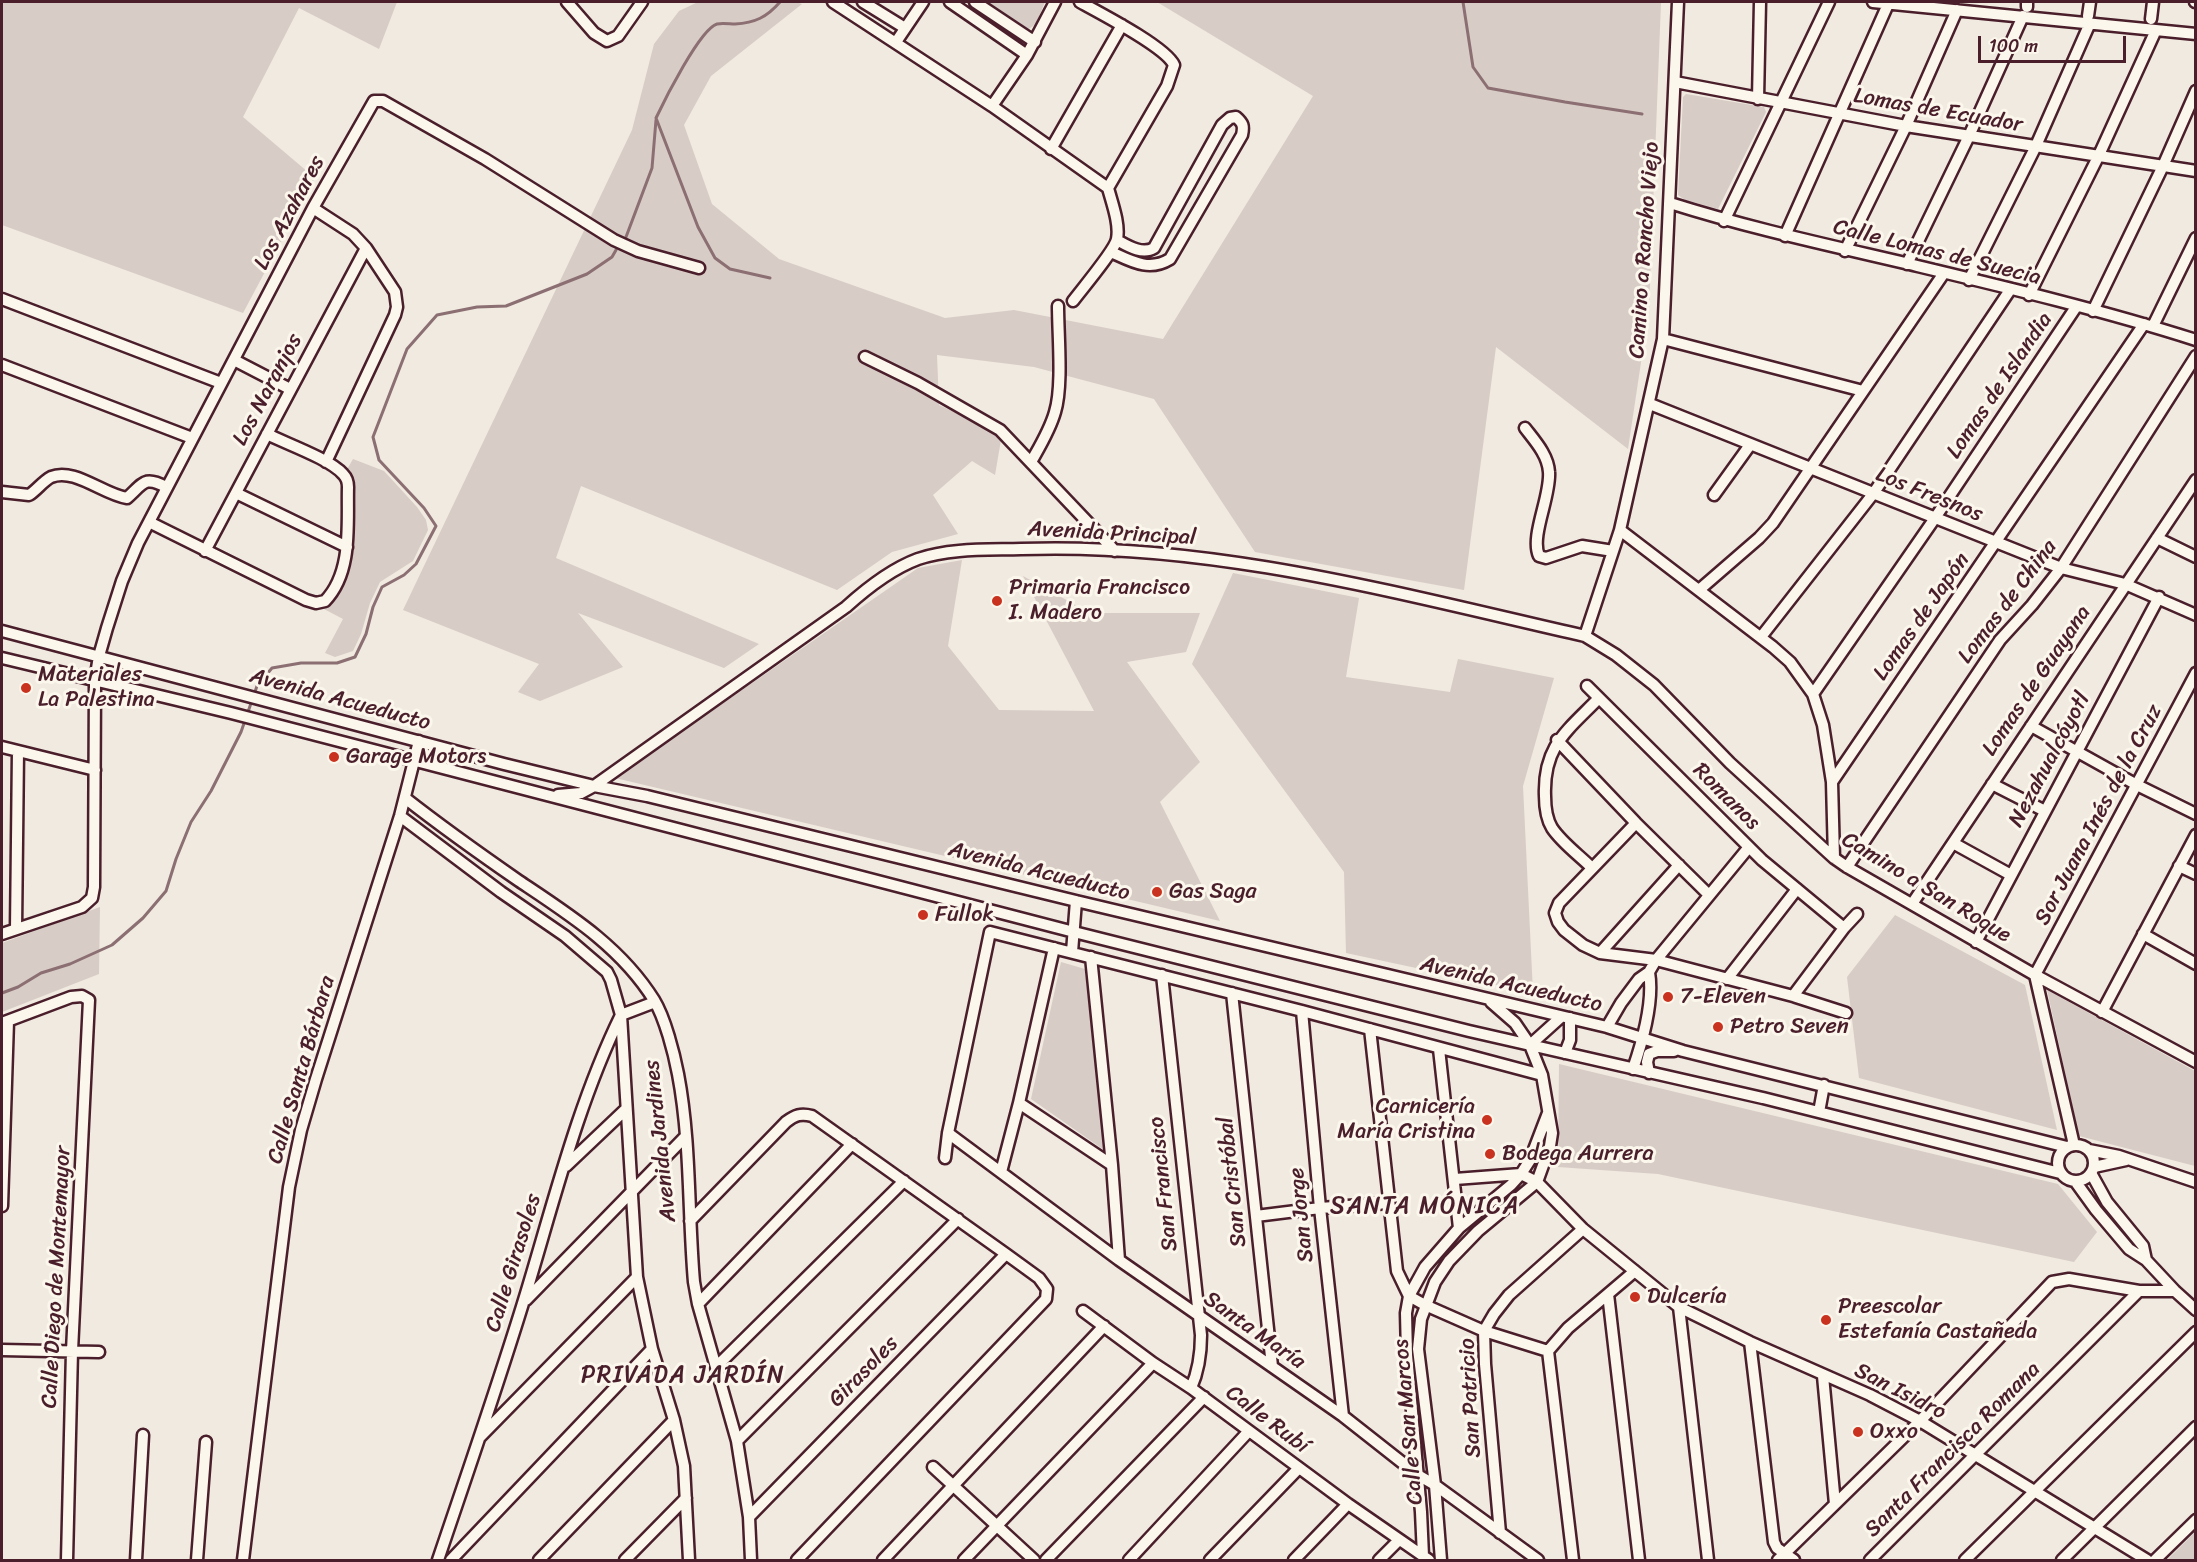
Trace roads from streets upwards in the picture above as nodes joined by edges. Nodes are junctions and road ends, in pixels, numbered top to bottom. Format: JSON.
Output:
{"nodes":[{"id":1,"x":567,"y":2,"type":"edge"},
{"id":2,"x":642,"y":2,"type":"edge"},
{"id":3,"x":833,"y":2,"type":"edge"},
{"id":4,"x":863,"y":2,"type":"edge"},
{"id":5,"x":923,"y":2,"type":"edge"},
{"id":6,"x":950,"y":2,"type":"edge"},
{"id":7,"x":975,"y":2,"type":"edge"},
{"id":8,"x":1055,"y":2,"type":"edge"},
{"id":9,"x":1080,"y":2,"type":"edge"},
{"id":10,"x":1678,"y":2,"type":"edge"},
{"id":11,"x":1760,"y":2,"type":"edge"},
{"id":12,"x":1829,"y":2,"type":"edge"},
{"id":13,"x":1873,"y":2,"type":"edge"},
{"id":14,"x":2090,"y":2,"type":"edge"},
{"id":15,"x":2153,"y":2,"type":"edge"},
{"id":16,"x":1889,"y":3,"type":"edge"},
{"id":17,"x":846,"y":5,"type":"edge"},
{"id":18,"x":2026,"y":8,"type":"edge"},
{"id":19,"x":1958,"y":10,"type":"junction"},
{"id":20,"x":2089,"y":19,"type":"junction"},
{"id":21,"x":2151,"y":19,"type":"dead end"},
{"id":22,"x":1122,"y":25,"type":"junction"},
{"id":23,"x":905,"y":28,"type":"junction"},
{"id":24,"x":2156,"y":30,"type":"junction"},
{"id":25,"x":2196,"y":34,"type":"edge"},
{"id":26,"x":896,"y":42,"type":"junction"},
{"id":27,"x":1035,"y":42,"type":"junction"},
{"id":28,"x":1027,"y":55,"type":"junction"},
{"id":29,"x":1675,"y":82,"type":"junction"},
{"id":30,"x":2196,"y":91,"type":"edge"},
{"id":31,"x":1758,"y":99,"type":"junction"},
{"id":32,"x":1781,"y":103,"type":"junction"},
{"id":33,"x":992,"y":106,"type":"junction"},
{"id":34,"x":1839,"y":114,"type":"junction"},
{"id":35,"x":1906,"y":126,"type":"junction"},
{"id":36,"x":1969,"y":136,"type":"junction"},
{"id":37,"x":1051,"y":148,"type":"junction"},
{"id":38,"x":2035,"y":148,"type":"junction"},
{"id":39,"x":2098,"y":155,"type":"junction"},
{"id":40,"x":2163,"y":166,"type":"junction"},
{"id":41,"x":2196,"y":171,"type":"edge"},
{"id":42,"x":1108,"y":188,"type":"junction"},
{"id":43,"x":1670,"y":203,"type":"junction"},
{"id":44,"x":313,"y":208,"type":"junction"},
{"id":45,"x":1724,"y":221,"type":"junction"},
{"id":46,"x":1785,"y":236,"type":"junction"},
{"id":47,"x":2196,"y":238,"type":"edge"},
{"id":48,"x":1117,"y":240,"type":"junction"},
{"id":49,"x":366,"y":248,"type":"junction"},
{"id":50,"x":1142,"y":250,"type":"junction"},
{"id":51,"x":1845,"y":251,"type":"junction"},
{"id":52,"x":1111,"y":252,"type":"junction"},
{"id":53,"x":1907,"y":264,"type":"junction"},
{"id":54,"x":1143,"y":265,"type":"junction"},
{"id":55,"x":699,"y":268,"type":"dead end"},
{"id":56,"x":1944,"y":273,"type":"junction"},
{"id":57,"x":1969,"y":280,"type":"junction"},
{"id":58,"x":2010,"y":290,"type":"junction"},
{"id":59,"x":2029,"y":295,"type":"junction"},
{"id":60,"x":2,"y":299,"type":"edge"},
{"id":61,"x":1073,"y":301,"type":"dead end"},
{"id":62,"x":1058,"y":306,"type":"dead end"},
{"id":63,"x":2076,"y":307,"type":"junction"},
{"id":64,"x":2093,"y":311,"type":"junction"},
{"id":65,"x":2149,"y":325,"type":"junction"},
{"id":66,"x":1663,"y":339,"type":"junction"},
{"id":67,"x":2196,"y":340,"type":"edge"},
{"id":68,"x":2196,"y":356,"type":"edge"},
{"id":69,"x":865,"y":357,"type":"dead end"},
{"id":70,"x":234,"y":360,"type":"junction"},
{"id":71,"x":2,"y":365,"type":"edge"},
{"id":72,"x":221,"y":383,"type":"junction"},
{"id":73,"x":291,"y":389,"type":"junction"},
{"id":74,"x":1863,"y":391,"type":"junction"},
{"id":75,"x":1650,"y":404,"type":"junction"},
{"id":76,"x":1525,"y":428,"type":"dead end"},
{"id":77,"x":267,"y":434,"type":"junction"},
{"id":78,"x":192,"y":438,"type":"junction"},
{"id":79,"x":1750,"y":445,"type":"junction"},
{"id":80,"x":326,"y":462,"type":"junction"},
{"id":81,"x":1031,"y":462,"type":"junction"},
{"id":82,"x":1811,"y":469,"type":"junction"},
{"id":83,"x":2196,"y":480,"type":"edge"},
{"id":84,"x":166,"y":487,"type":"junction"},
{"id":85,"x":2,"y":492,"type":"edge"},
{"id":86,"x":236,"y":493,"type":"junction"},
{"id":87,"x":1873,"y":494,"type":"junction"},
{"id":88,"x":1714,"y":495,"type":"dead end"},
{"id":89,"x":1935,"y":518,"type":"junction"},
{"id":90,"x":149,"y":522,"type":"junction"},
{"id":91,"x":1620,"y":530,"type":"junction"},
{"id":92,"x":2157,"y":537,"type":"junction"},
{"id":93,"x":1997,"y":543,"type":"junction"},
{"id":94,"x":347,"y":547,"type":"junction"},
{"id":95,"x":205,"y":551,"type":"junction"},
{"id":96,"x":1114,"y":551,"type":"junction"},
{"id":97,"x":1613,"y":551,"type":"junction"},
{"id":98,"x":2196,"y":557,"type":"edge"},
{"id":99,"x":2061,"y":568,"type":"junction"},
{"id":100,"x":2125,"y":584,"type":"junction"},
{"id":101,"x":1699,"y":590,"type":"junction"},
{"id":102,"x":2159,"y":597,"type":"junction"},
{"id":103,"x":2196,"y":615,"type":"edge"},
{"id":104,"x":2,"y":631,"type":"edge"},
{"id":105,"x":1585,"y":636,"type":"junction"},
{"id":106,"x":1761,"y":637,"type":"junction"},
{"id":107,"x":99,"y":656,"type":"junction"},
{"id":108,"x":2,"y":658,"type":"edge"},
{"id":109,"x":2196,"y":673,"type":"edge"},
{"id":110,"x":95,"y":681,"type":"junction"},
{"id":111,"x":1587,"y":686,"type":"dead end"},
{"id":112,"x":1813,"y":694,"type":"junction"},
{"id":113,"x":1599,"y":698,"type":"junction"},
{"id":114,"x":2031,"y":726,"type":"junction"},
{"id":115,"x":419,"y":741,"type":"junction"},
{"id":116,"x":1557,"y":741,"type":"junction"},
{"id":117,"x":2,"y":747,"type":"edge"},
{"id":118,"x":18,"y":751,"type":"junction"},
{"id":119,"x":2077,"y":752,"type":"junction"},
{"id":120,"x":414,"y":761,"type":"junction"},
{"id":121,"x":95,"y":771,"type":"junction"},
{"id":122,"x":1832,"y":782,"type":"junction"},
{"id":123,"x":1992,"y":784,"type":"junction"},
{"id":124,"x":2138,"y":785,"type":"junction"},
{"id":125,"x":594,"y":786,"type":"junction"},
{"id":126,"x":549,"y":796,"type":"junction"},
{"id":127,"x":405,"y":798,"type":"junction"},
{"id":128,"x":2045,"y":811,"type":"junction"},
{"id":129,"x":2196,"y":814,"type":"edge"},
{"id":130,"x":400,"y":816,"type":"junction"},
{"id":131,"x":1635,"y":823,"type":"junction"},
{"id":132,"x":2196,"y":835,"type":"edge"},
{"id":133,"x":1953,"y":843,"type":"junction"},
{"id":134,"x":1749,"y":847,"type":"junction"},
{"id":135,"x":1834,"y":858,"type":"junction"},
{"id":136,"x":1679,"y":865,"type":"junction"},
{"id":137,"x":2179,"y":866,"type":"junction"},
{"id":138,"x":1847,"y":867,"type":"junction"},
{"id":139,"x":1592,"y":868,"type":"junction"},
{"id":140,"x":2196,"y":874,"type":"edge"},
{"id":141,"x":2011,"y":876,"type":"junction"},
{"id":142,"x":1797,"y":889,"type":"junction"},
{"id":143,"x":1709,"y":895,"type":"junction"},
{"id":144,"x":1076,"y":901,"type":"junction"},
{"id":145,"x":1912,"y":904,"type":"junction"},
{"id":146,"x":1857,"y":914,"type":"dead end"},
{"id":147,"x":1844,"y":928,"type":"junction"},
{"id":148,"x":16,"y":929,"type":"junction"},
{"id":149,"x":1074,"y":932,"type":"junction"},
{"id":150,"x":2,"y":934,"type":"edge"},
{"id":151,"x":2143,"y":934,"type":"junction"},
{"id":152,"x":1976,"y":942,"type":"junction"},
{"id":153,"x":1054,"y":948,"type":"junction"},
{"id":154,"x":1072,"y":952,"type":"junction"},
{"id":155,"x":1600,"y":954,"type":"junction"},
{"id":156,"x":1091,"y":957,"type":"junction"},
{"id":157,"x":1656,"y":960,"type":"junction"},
{"id":158,"x":2196,"y":964,"type":"edge"},
{"id":159,"x":1649,"y":972,"type":"junction"},
{"id":160,"x":1162,"y":975,"type":"junction"},
{"id":161,"x":2035,"y":975,"type":"junction"},
{"id":162,"x":1726,"y":979,"type":"junction"},
{"id":163,"x":1232,"y":993,"type":"junction"},
{"id":164,"x":1793,"y":996,"type":"junction"},
{"id":165,"x":1488,"y":1000,"type":"junction"},
{"id":166,"x":655,"y":1002,"type":"junction"},
{"id":167,"x":1302,"y":1011,"type":"junction"},
{"id":168,"x":2102,"y":1012,"type":"junction"},
{"id":169,"x":1846,"y":1013,"type":"dead end"},
{"id":170,"x":621,"y":1015,"type":"junction"},
{"id":171,"x":1565,"y":1018,"type":"junction"},
{"id":172,"x":5,"y":1022,"type":"edge"},
{"id":173,"x":1607,"y":1027,"type":"junction"},
{"id":174,"x":1370,"y":1029,"type":"junction"},
{"id":175,"x":1643,"y":1038,"type":"junction"},
{"id":176,"x":1530,"y":1045,"type":"junction"},
{"id":177,"x":1439,"y":1049,"type":"junction"},
{"id":178,"x":1683,"y":1051,"type":"junction"},
{"id":179,"x":1565,"y":1053,"type":"junction"},
{"id":180,"x":2196,"y":1062,"type":"edge"},
{"id":181,"x":1633,"y":1069,"type":"junction"},
{"id":182,"x":1649,"y":1073,"type":"junction"},
{"id":183,"x":1542,"y":1075,"type":"junction"},
{"id":184,"x":1824,"y":1085,"type":"junction"},
{"id":185,"x":1019,"y":1103,"type":"junction"},
{"id":186,"x":625,"y":1110,"type":"junction"},
{"id":187,"x":1819,"y":1112,"type":"junction"},
{"id":188,"x":1549,"y":1113,"type":"junction"},
{"id":189,"x":948,"y":1133,"type":"junction"},
{"id":190,"x":685,"y":1137,"type":"junction"},
{"id":191,"x":852,"y":1144,"type":"junction"},
{"id":192,"x":2071,"y":1146,"type":"junction"},
{"id":193,"x":2089,"y":1150,"type":"junction"},
{"id":194,"x":945,"y":1158,"type":"dead end"},
{"id":195,"x":2126,"y":1160,"type":"junction"},
{"id":196,"x":1112,"y":1164,"type":"junction"},
{"id":197,"x":563,"y":1168,"type":"junction"},
{"id":198,"x":2092,"y":1170,"type":"junction"},
{"id":199,"x":1001,"y":1172,"type":"junction"},
{"id":200,"x":2060,"y":1173,"type":"junction"},
{"id":201,"x":1521,"y":1174,"type":"junction"},
{"id":202,"x":1455,"y":1179,"type":"junction"},
{"id":203,"x":904,"y":1181,"type":"junction"},
{"id":204,"x":2075,"y":1181,"type":"junction"},
{"id":205,"x":1537,"y":1182,"type":"junction"},
{"id":206,"x":2196,"y":1182,"type":"edge"},
{"id":207,"x":631,"y":1194,"type":"junction"},
{"id":208,"x":1389,"y":1203,"type":"junction"},
{"id":209,"x":2,"y":1206,"type":"edge"},
{"id":210,"x":1320,"y":1208,"type":"junction"},
{"id":211,"x":1256,"y":1216,"type":"junction"},
{"id":212,"x":958,"y":1219,"type":"junction"},
{"id":213,"x":690,"y":1221,"type":"junction"},
{"id":214,"x":1459,"y":1228,"type":"junction"},
{"id":215,"x":1583,"y":1229,"type":"junction"},
{"id":216,"x":1006,"y":1254,"type":"junction"},
{"id":217,"x":1119,"y":1260,"type":"junction"},
{"id":218,"x":2146,"y":1260,"type":"junction"},
{"id":219,"x":1635,"y":1271,"type":"junction"},
{"id":220,"x":637,"y":1277,"type":"junction"},
{"id":221,"x":2139,"y":1291,"type":"junction"},
{"id":222,"x":2175,"y":1292,"type":"junction"},
{"id":223,"x":1608,"y":1294,"type":"junction"},
{"id":224,"x":1409,"y":1296,"type":"junction"},
{"id":225,"x":523,"y":1303,"type":"junction"},
{"id":226,"x":698,"y":1304,"type":"junction"},
{"id":227,"x":1425,"y":1305,"type":"junction"},
{"id":228,"x":1679,"y":1307,"type":"junction"},
{"id":229,"x":2196,"y":1310,"type":"edge"},
{"id":230,"x":1083,"y":1311,"type":"dead end"},
{"id":231,"x":1198,"y":1316,"type":"junction"},
{"id":232,"x":1104,"y":1326,"type":"junction"},
{"id":233,"x":1485,"y":1331,"type":"junction"},
{"id":234,"x":2196,"y":1332,"type":"edge"},
{"id":235,"x":1750,"y":1342,"type":"junction"},
{"id":236,"x":652,"y":1349,"type":"junction"},
{"id":237,"x":2,"y":1350,"type":"edge"},
{"id":238,"x":72,"y":1351,"type":"junction"},
{"id":239,"x":1548,"y":1351,"type":"junction"},
{"id":240,"x":99,"y":1352,"type":"dead end"},
{"id":241,"x":1153,"y":1363,"type":"junction"},
{"id":242,"x":717,"y":1366,"type":"junction"},
{"id":243,"x":1272,"y":1366,"type":"junction"},
{"id":244,"x":1823,"y":1376,"type":"junction"},
{"id":245,"x":1191,"y":1388,"type":"junction"},
{"id":246,"x":1204,"y":1397,"type":"junction"},
{"id":247,"x":1343,"y":1416,"type":"junction"},
{"id":248,"x":674,"y":1419,"type":"junction"},
{"id":249,"x":1920,"y":1421,"type":"junction"},
{"id":250,"x":2196,"y":1426,"type":"edge"},
{"id":251,"x":1249,"y":1431,"type":"junction"},
{"id":252,"x":143,"y":1435,"type":"dead end"},
{"id":253,"x":478,"y":1439,"type":"junction"},
{"id":254,"x":737,"y":1441,"type":"junction"},
{"id":255,"x":206,"y":1442,"type":"dead end"},
{"id":256,"x":1976,"y":1456,"type":"junction"},
{"id":257,"x":933,"y":1467,"type":"dead end"},
{"id":258,"x":1299,"y":1468,"type":"junction"},
{"id":259,"x":1418,"y":1475,"type":"junction"},
{"id":260,"x":1435,"y":1485,"type":"junction"},
{"id":261,"x":954,"y":1486,"type":"junction"},
{"id":262,"x":2035,"y":1490,"type":"junction"},
{"id":263,"x":686,"y":1498,"type":"junction"},
{"id":264,"x":1348,"y":1504,"type":"junction"},
{"id":265,"x":1835,"y":1504,"type":"junction"},
{"id":266,"x":749,"y":1517,"type":"junction"},
{"id":267,"x":2196,"y":1520,"type":"edge"},
{"id":268,"x":996,"y":1527,"type":"junction"},
{"id":269,"x":2093,"y":1528,"type":"junction"},
{"id":270,"x":1500,"y":1533,"type":"junction"},
{"id":271,"x":1399,"y":1540,"type":"junction"},
{"id":272,"x":1426,"y":1558,"type":"edge"},
{"id":273,"x":1785,"y":1558,"type":"edge"},
{"id":274,"x":67,"y":1560,"type":"edge"},
{"id":275,"x":136,"y":1560,"type":"edge"},
{"id":276,"x":197,"y":1560,"type":"edge"},
{"id":277,"x":243,"y":1560,"type":"edge"},
{"id":278,"x":438,"y":1560,"type":"edge"},
{"id":279,"x":452,"y":1560,"type":"edge"},
{"id":280,"x":539,"y":1560,"type":"edge"},
{"id":281,"x":625,"y":1560,"type":"edge"},
{"id":282,"x":690,"y":1560,"type":"edge"},
{"id":283,"x":751,"y":1560,"type":"edge"},
{"id":284,"x":797,"y":1560,"type":"edge"},
{"id":285,"x":883,"y":1560,"type":"edge"},
{"id":286,"x":964,"y":1560,"type":"edge"},
{"id":287,"x":1034,"y":1560,"type":"edge"},
{"id":288,"x":1046,"y":1560,"type":"edge"},
{"id":289,"x":1129,"y":1560,"type":"edge"},
{"id":290,"x":1210,"y":1560,"type":"edge"},
{"id":291,"x":1294,"y":1560,"type":"edge"},
{"id":292,"x":1379,"y":1560,"type":"edge"},
{"id":293,"x":1441,"y":1560,"type":"edge"},
{"id":294,"x":1538,"y":1560,"type":"edge"},
{"id":295,"x":1573,"y":1560,"type":"edge"},
{"id":296,"x":1639,"y":1560,"type":"edge"},
{"id":297,"x":1708,"y":1560,"type":"edge"},
{"id":298,"x":1870,"y":1560,"type":"edge"},
{"id":299,"x":1965,"y":1560,"type":"edge"},
{"id":300,"x":2062,"y":1560,"type":"edge"},
{"id":301,"x":2147,"y":1560,"type":"edge"},
{"id":302,"x":2155,"y":1560,"type":"edge"}],
"edges":[{"from":1,"to":2,"type":"street"},
{"from":3,"to":17,"type":"street"},
{"from":4,"to":23,"type":"street"},
{"from":5,"to":23,"type":"street"},
{"from":6,"to":28,"type":"street"},
{"from":7,"to":27,"type":"street"},
{"from":8,"to":27,"type":"street"},
{"from":9,"to":22,"type":"street"},
{"from":10,"to":29,"type":"street","name":"Camino a Rancho Viejo"},
{"from":11,"to":31,"type":"street"},
{"from":12,"to":32,"type":"street"},
{"from":13,"to":16,"type":"street"},
{"from":14,"to":20,"type":"street"},
{"from":15,"to":21,"type":"street"},
{"from":16,"to":19,"type":"street"},
{"from":16,"to":34,"type":"street"},
{"from":17,"to":26,"type":"street"},
{"from":18,"to":19,"type":"street"},
{"from":18,"to":20,"type":"street"},
{"from":18,"to":36,"type":"street"},
{"from":19,"to":35,"type":"street"},
{"from":20,"to":24,"type":"street"},
{"from":20,"to":38,"type":"street"},
{"from":22,"to":37,"type":"street"},
{"from":22,"to":42,"type":"street"},
{"from":23,"to":26,"type":"street"},
{"from":24,"to":25,"type":"street"},
{"from":24,"to":39,"type":"street"},
{"from":26,"to":33,"type":"street"},
{"from":27,"to":28,"type":"street"},
{"from":28,"to":33,"type":"street"},
{"from":29,"to":31,"type":"street","name":"Lomas de Ecuador"},
{"from":29,"to":43,"type":"street","name":"Camino a Rancho Viejo"},
{"from":30,"to":40,"type":"street"},
{"from":31,"to":32,"type":"street","name":"Lomas de Ecuador"},
{"from":32,"to":34,"type":"street","name":"Lomas de Ecuador"},
{"from":32,"to":45,"type":"street"},
{"from":33,"to":37,"type":"street"},
{"from":34,"to":35,"type":"street","name":"Lomas de Ecuador"},
{"from":34,"to":46,"type":"street"},
{"from":35,"to":36,"type":"street","name":"Lomas de Ecuador"},
{"from":35,"to":51,"type":"street"},
{"from":36,"to":38,"type":"street","name":"Lomas de Ecuador"},
{"from":36,"to":53,"type":"street"},
{"from":37,"to":42,"type":"street"},
{"from":38,"to":39,"type":"street","name":"Lomas de Ecuador"},
{"from":38,"to":57,"type":"street"},
{"from":39,"to":40,"type":"street","name":"Lomas de Ecuador"},
{"from":39,"to":59,"type":"street"},
{"from":40,"to":41,"type":"street","name":"Lomas de Ecuador"},
{"from":40,"to":64,"type":"street"},
{"from":42,"to":48,"type":"street"},
{"from":43,"to":45,"type":"street","name":"Calle Lomas de Suecia"},
{"from":43,"to":66,"type":"street","name":"Camino a Rancho Viejo"},
{"from":44,"to":49,"type":"street"},
{"from":44,"to":55,"type":"street","name":"Los Azahares"},
{"from":44,"to":70,"type":"street","name":"Los Azahares"},
{"from":45,"to":46,"type":"street","name":"Calle Lomas de Suecia"},
{"from":46,"to":51,"type":"street","name":"Calle Lomas de Suecia"},
{"from":47,"to":65,"type":"street","name":"Lomas de Japón"},
{"from":48,"to":50,"type":"street"},
{"from":48,"to":52,"type":"street"},
{"from":49,"to":73,"type":"street","name":"Los Naranjos"},
{"from":49,"to":80,"type":"street"},
{"from":50,"to":54,"type":"street"},
{"from":50,"to":54,"type":"street"},
{"from":51,"to":53,"type":"street","name":"Calle Lomas de Suecia"},
{"from":52,"to":54,"type":"street"},
{"from":52,"to":61,"type":"street"},
{"from":53,"to":56,"type":"street","name":"Calle Lomas de Suecia"},
{"from":56,"to":57,"type":"street","name":"Calle Lomas de Suecia"},
{"from":56,"to":74,"type":"street"},
{"from":57,"to":58,"type":"street","name":"Calle Lomas de Suecia"},
{"from":58,"to":59,"type":"street","name":"Calle Lomas de Suecia"},
{"from":58,"to":87,"type":"street"},
{"from":59,"to":63,"type":"street","name":"Calle Lomas de Suecia"},
{"from":60,"to":72,"type":"street"},
{"from":62,"to":81,"type":"street"},
{"from":63,"to":64,"type":"street","name":"Calle Lomas de Suecia"},
{"from":63,"to":89,"type":"street","name":"Lomas de Islandia"},
{"from":64,"to":65,"type":"street","name":"Calle Lomas de Suecia"},
{"from":65,"to":67,"type":"street","name":"Calle Lomas de Suecia"},
{"from":65,"to":93,"type":"street","name":"Lomas de Japón"},
{"from":66,"to":74,"type":"street"},
{"from":66,"to":75,"type":"street","name":"Camino a Rancho Viejo"},
{"from":68,"to":99,"type":"street","name":"Lomas de China"},
{"from":69,"to":81,"type":"street"},
{"from":70,"to":72,"type":"street","name":"Los Azahares"},
{"from":70,"to":73,"type":"street"},
{"from":71,"to":78,"type":"street"},
{"from":72,"to":78,"type":"street","name":"Los Azahares"},
{"from":73,"to":77,"type":"street","name":"Los Naranjos"},
{"from":74,"to":82,"type":"street"},
{"from":75,"to":79,"type":"street","name":"Los Fresnos"},
{"from":75,"to":91,"type":"street","name":"Camino a Rancho Viejo"},
{"from":76,"to":97,"type":"street"},
{"from":77,"to":80,"type":"street"},
{"from":77,"to":86,"type":"street","name":"Los Naranjos"},
{"from":78,"to":84,"type":"street","name":"Los Azahares"},
{"from":79,"to":82,"type":"street","name":"Los Fresnos"},
{"from":79,"to":88,"type":"street"},
{"from":80,"to":94,"type":"street"},
{"from":81,"to":96,"type":"street"},
{"from":82,"to":87,"type":"street","name":"Los Fresnos"},
{"from":82,"to":101,"type":"street"},
{"from":83,"to":92,"type":"street","name":"Lomas de Guayana"},
{"from":84,"to":85,"type":"street"},
{"from":84,"to":90,"type":"street","name":"Los Azahares"},
{"from":86,"to":94,"type":"street"},
{"from":86,"to":95,"type":"street","name":"Los Naranjos"},
{"from":87,"to":89,"type":"street","name":"Los Fresnos"},
{"from":87,"to":106,"type":"street"},
{"from":89,"to":93,"type":"street","name":"Los Fresnos"},
{"from":89,"to":112,"type":"street","name":"Lomas de Islandia"},
{"from":90,"to":95,"type":"street"},
{"from":90,"to":107,"type":"street","name":"Los Azahares"},
{"from":91,"to":97,"type":"street","name":"Camino a Rancho Viejo"},
{"from":91,"to":101,"type":"street"},
{"from":92,"to":98,"type":"street"},
{"from":92,"to":100,"type":"street","name":"Lomas de Guayana"},
{"from":93,"to":99,"type":"street","name":"Los Fresnos"},
{"from":93,"to":122,"type":"street","name":"Lomas de Japón"},
{"from":94,"to":95,"type":"street"},
{"from":96,"to":105,"type":"street","name":"Avenida Principal"},
{"from":96,"to":125,"type":"street","name":"Avenida Principal"},
{"from":97,"to":105,"type":"street","name":"Camino a Rancho Viejo"},
{"from":99,"to":100,"type":"street","name":"Los Fresnos"},
{"from":99,"to":138,"type":"street","name":"Lomas de China"},
{"from":100,"to":102,"type":"street","name":"Los Fresnos"},
{"from":100,"to":114,"type":"street","name":"Lomas de Guayana"},
{"from":101,"to":106,"type":"street"},
{"from":102,"to":103,"type":"street","name":"Los Fresnos"},
{"from":102,"to":119,"type":"street","name":"Nezahualcóyotl"},
{"from":104,"to":107,"type":"street","name":"Avenida Acueducto"},
{"from":105,"to":135,"type":"street","name":"Camino a San Roque"},
{"from":106,"to":112,"type":"street"},
{"from":107,"to":110,"type":"street","name":"Los Azahares"},
{"from":107,"to":115,"type":"street","name":"Avenida Acueducto"},
{"from":108,"to":110,"type":"street","name":"Avenida Acueducto"},
{"from":109,"to":124,"type":"street","name":"Sor Juana Inés de la Cruz"},
{"from":110,"to":120,"type":"street","name":"Avenida Acueducto"},
{"from":110,"to":121,"type":"street","name":"Los Azahares"},
{"from":111,"to":113,"type":"street","name":"Romanos"},
{"from":112,"to":122,"type":"street"},
{"from":113,"to":116,"type":"street"},
{"from":113,"to":134,"type":"street","name":"Romanos"},
{"from":114,"to":119,"type":"street"},
{"from":114,"to":123,"type":"street","name":"Lomas de Guayana"},
{"from":115,"to":120,"type":"street","name":"Calle Santa Bárbara"},
{"from":115,"to":125,"type":"street","name":"Avenida Acueducto"},
{"from":116,"to":131,"type":"street"},
{"from":116,"to":139,"type":"street"},
{"from":117,"to":118,"type":"street"},
{"from":118,"to":121,"type":"street"},
{"from":118,"to":148,"type":"street"},
{"from":119,"to":124,"type":"street"},
{"from":119,"to":128,"type":"street","name":"Nezahualcóyotl"},
{"from":120,"to":126,"type":"street","name":"Avenida Acueducto"},
{"from":120,"to":127,"type":"street","name":"Calle Santa Bárbara"},
{"from":121,"to":148,"type":"street","name":"Los Azahares"},
{"from":122,"to":135,"type":"street"},
{"from":123,"to":128,"type":"street"},
{"from":123,"to":133,"type":"street","name":"Lomas de Guayana"},
{"from":124,"to":129,"type":"street"},
{"from":124,"to":161,"type":"street","name":"Sor Juana Inés de la Cruz"},
{"from":125,"to":126,"type":"street"},
{"from":125,"to":144,"type":"street","name":"Avenida Acueducto"},
{"from":126,"to":149,"type":"street","name":"Avenida Acueducto"},
{"from":127,"to":130,"type":"street","name":"Calle Santa Bárbara"},
{"from":127,"to":166,"type":"street","name":"Avenida Jardines"},
{"from":128,"to":141,"type":"street","name":"Nezahualcóyotl"},
{"from":130,"to":170,"type":"street","name":"Avenida Jardines"},
{"from":130,"to":277,"type":"street","name":"Calle Santa Bárbara"},
{"from":131,"to":136,"type":"street"},
{"from":131,"to":139,"type":"street"},
{"from":132,"to":137,"type":"street"},
{"from":133,"to":141,"type":"street"},
{"from":133,"to":145,"type":"street","name":"Lomas de Guayana"},
{"from":134,"to":142,"type":"street","name":"Romanos"},
{"from":134,"to":143,"type":"street"},
{"from":135,"to":138,"type":"street","name":"Camino a San Roque"},
{"from":136,"to":143,"type":"street"},
{"from":136,"to":155,"type":"street"},
{"from":137,"to":140,"type":"street"},
{"from":137,"to":151,"type":"street"},
{"from":138,"to":145,"type":"street","name":"Camino a San Roque"},
{"from":139,"to":155,"type":"street"},
{"from":141,"to":152,"type":"street","name":"Nezahualcóyotl"},
{"from":142,"to":147,"type":"street","name":"Romanos"},
{"from":142,"to":162,"type":"street"},
{"from":143,"to":157,"type":"street"},
{"from":144,"to":149,"type":"street"},
{"from":144,"to":165,"type":"street","name":"Avenida Acueducto"},
{"from":145,"to":152,"type":"street","name":"Camino a San Roque"},
{"from":146,"to":147,"type":"street"},
{"from":147,"to":164,"type":"street"},
{"from":148,"to":150,"type":"street"},
{"from":149,"to":154,"type":"street"},
{"from":149,"to":176,"type":"street","name":"Avenida Acueducto"},
{"from":151,"to":158,"type":"street"},
{"from":151,"to":168,"type":"street"},
{"from":152,"to":161,"type":"street","name":"Camino a San Roque"},
{"from":153,"to":154,"type":"street"},
{"from":153,"to":185,"type":"street"},
{"from":153,"to":189,"type":"street"},
{"from":154,"to":156,"type":"street"},
{"from":155,"to":157,"type":"street"},
{"from":156,"to":160,"type":"street"},
{"from":156,"to":196,"type":"street"},
{"from":157,"to":159,"type":"street"},
{"from":157,"to":162,"type":"street"},
{"from":159,"to":173,"type":"street"},
{"from":159,"to":175,"type":"street"},
{"from":160,"to":163,"type":"street"},
{"from":160,"to":231,"type":"street","name":"San Francisco"},
{"from":161,"to":168,"type":"street","name":"Camino a San Roque"},
{"from":161,"to":192,"type":"street"},
{"from":162,"to":164,"type":"street"},
{"from":163,"to":167,"type":"street"},
{"from":163,"to":211,"type":"street","name":"San Cristóbal"},
{"from":164,"to":169,"type":"street"},
{"from":165,"to":171,"type":"street","name":"Avenida Acueducto"},
{"from":165,"to":176,"type":"street","name":"Calle San Marcos"},
{"from":166,"to":170,"type":"street"},
{"from":166,"to":190,"type":"street","name":"Avenida Jardines"},
{"from":167,"to":174,"type":"street"},
{"from":167,"to":210,"type":"street","name":"San Jorge"},
{"from":168,"to":180,"type":"street","name":"Camino a San Roque"},
{"from":170,"to":186,"type":"street","name":"Avenida Jardines"},
{"from":170,"to":197,"type":"street","name":"Calle Girasoles"},
{"from":171,"to":173,"type":"street","name":"Avenida Acueducto"},
{"from":171,"to":176,"type":"street"},
{"from":171,"to":179,"type":"street"},
{"from":172,"to":209,"type":"street"},
{"from":172,"to":238,"type":"street","name":"Calle Diego de Montemayor"},
{"from":173,"to":175,"type":"street","name":"Avenida Acueducto"},
{"from":174,"to":177,"type":"street"},
{"from":174,"to":208,"type":"street"},
{"from":175,"to":178,"type":"street","name":"Avenida Acueducto"},
{"from":175,"to":181,"type":"street"},
{"from":176,"to":179,"type":"street","name":"Avenida Acueducto"},
{"from":176,"to":183,"type":"street","name":"Calle San Marcos"},
{"from":177,"to":183,"type":"street"},
{"from":177,"to":202,"type":"street"},
{"from":178,"to":182,"type":"street"},
{"from":178,"to":184,"type":"street","name":"Avenida Acueducto"},
{"from":179,"to":181,"type":"street","name":"Avenida Acueducto"},
{"from":181,"to":182,"type":"street","name":"Avenida Acueducto"},
{"from":182,"to":187,"type":"street","name":"Avenida Acueducto"},
{"from":183,"to":188,"type":"street","name":"Calle San Marcos"},
{"from":184,"to":187,"type":"street"},
{"from":184,"to":192,"type":"street","name":"Avenida Acueducto"},
{"from":185,"to":196,"type":"street"},
{"from":185,"to":199,"type":"street"},
{"from":186,"to":197,"type":"street"},
{"from":186,"to":207,"type":"street","name":"Avenida Jardines"},
{"from":187,"to":200,"type":"street","name":"Avenida Acueducto"},
{"from":188,"to":201,"type":"street","name":"Calle San Marcos"},
{"from":188,"to":205,"type":"street","name":"Calle San Marcos"},
{"from":189,"to":194,"type":"street"},
{"from":189,"to":199,"type":"street","name":"Santa María"},
{"from":190,"to":207,"type":"street"},
{"from":190,"to":213,"type":"street","name":"Avenida Jardines"},
{"from":191,"to":203,"type":"street"},
{"from":191,"to":213,"type":"street"},
{"from":191,"to":226,"type":"street"},
{"from":192,"to":193,"type":"street"},
{"from":192,"to":200,"type":"street"},
{"from":193,"to":195,"type":"street"},
{"from":193,"to":198,"type":"street"},
{"from":195,"to":198,"type":"street"},
{"from":195,"to":206,"type":"street"},
{"from":196,"to":217,"type":"street"},
{"from":197,"to":225,"type":"street","name":"Calle Girasoles"},
{"from":198,"to":204,"type":"street"},
{"from":198,"to":218,"type":"street"},
{"from":199,"to":217,"type":"street","name":"Santa María"},
{"from":200,"to":204,"type":"street"},
{"from":201,"to":202,"type":"street"},
{"from":201,"to":205,"type":"street","name":"San Isidro"},
{"from":201,"to":214,"type":"street","name":"Calle San Marcos"},
{"from":202,"to":214,"type":"street"},
{"from":203,"to":212,"type":"street"},
{"from":203,"to":242,"type":"street"},
{"from":204,"to":218,"type":"street"},
{"from":205,"to":215,"type":"street","name":"San Isidro"},
{"from":205,"to":227,"type":"street","name":"Calle San Marcos"},
{"from":207,"to":220,"type":"street","name":"Avenida Jardines"},
{"from":207,"to":225,"type":"street"},
{"from":208,"to":210,"type":"street"},
{"from":208,"to":224,"type":"street"},
{"from":210,"to":211,"type":"street"},
{"from":210,"to":247,"type":"street","name":"San Jorge"},
{"from":211,"to":243,"type":"street","name":"San Cristóbal"},
{"from":212,"to":216,"type":"street"},
{"from":212,"to":254,"type":"street"},
{"from":213,"to":226,"type":"street","name":"Avenida Jardines"},
{"from":214,"to":224,"type":"street","name":"Calle San Marcos"},
{"from":215,"to":219,"type":"street","name":"San Isidro"},
{"from":215,"to":233,"type":"street","name":"San Patricio"},
{"from":216,"to":266,"type":"street","name":"Girasoles"},
{"from":216,"to":284,"type":"street"},
{"from":217,"to":231,"type":"street","name":"Santa María"},
{"from":218,"to":222,"type":"street"},
{"from":219,"to":223,"type":"street"},
{"from":219,"to":228,"type":"street","name":"San Isidro"},
{"from":220,"to":236,"type":"street","name":"Avenida Jardines"},
{"from":220,"to":253,"type":"street"},
{"from":221,"to":222,"type":"street"},
{"from":221,"to":249,"type":"street"},
{"from":221,"to":256,"type":"street","name":"Santa Francisca Romana"},
{"from":222,"to":229,"type":"street"},
{"from":223,"to":239,"type":"street"},
{"from":223,"to":296,"type":"street"},
{"from":224,"to":227,"type":"street"},
{"from":224,"to":259,"type":"street","name":"Calle San Marcos"},
{"from":225,"to":253,"type":"street","name":"Calle Girasoles"},
{"from":226,"to":242,"type":"street","name":"Avenida Jardines"},
{"from":227,"to":233,"type":"street"},
{"from":227,"to":260,"type":"street","name":"Calle San Marcos"},
{"from":228,"to":235,"type":"street","name":"San Isidro"},
{"from":228,"to":297,"type":"street"},
{"from":230,"to":232,"type":"street","name":"Calle Rubí"},
{"from":231,"to":243,"type":"street","name":"Santa María"},
{"from":231,"to":245,"type":"street","name":"San Francisco"},
{"from":232,"to":241,"type":"street","name":"Calle Rubí"},
{"from":232,"to":261,"type":"street"},
{"from":233,"to":239,"type":"street"},
{"from":233,"to":270,"type":"street","name":"San Patricio"},
{"from":234,"to":262,"type":"street"},
{"from":235,"to":244,"type":"street","name":"San Isidro"},
{"from":235,"to":273,"type":"street"},
{"from":236,"to":248,"type":"street","name":"Avenida Jardines"},
{"from":236,"to":279,"type":"street"},
{"from":237,"to":238,"type":"street"},
{"from":238,"to":240,"type":"street"},
{"from":238,"to":274,"type":"street","name":"Calle Diego de Montemayor"},
{"from":239,"to":295,"type":"street"},
{"from":241,"to":245,"type":"street","name":"Calle Rubí"},
{"from":241,"to":268,"type":"street"},
{"from":242,"to":254,"type":"street","name":"Avenida Jardines"},
{"from":243,"to":247,"type":"street","name":"Santa María"},
{"from":244,"to":249,"type":"street","name":"San Isidro"},
{"from":244,"to":265,"type":"street"},
{"from":245,"to":246,"type":"street","name":"Calle Rubí"},
{"from":246,"to":251,"type":"street","name":"Calle Rubí"},
{"from":246,"to":288,"type":"street"},
{"from":247,"to":259,"type":"street","name":"Santa María"},
{"from":248,"to":263,"type":"street","name":"Avenida Jardines"},
{"from":248,"to":280,"type":"street"},
{"from":249,"to":256,"type":"street","name":"San Isidro"},
{"from":249,"to":265,"type":"street"},
{"from":250,"to":269,"type":"street"},
{"from":251,"to":258,"type":"street","name":"Calle Rubí"},
{"from":251,"to":289,"type":"street"},
{"from":252,"to":275,"type":"street"},
{"from":253,"to":278,"type":"street","name":"Calle Girasoles"},
{"from":254,"to":266,"type":"street","name":"Avenida Jardines"},
{"from":255,"to":276,"type":"street"},
{"from":256,"to":262,"type":"street","name":"San Isidro"},
{"from":256,"to":298,"type":"street","name":"Santa Francisca Romana"},
{"from":257,"to":261,"type":"street"},
{"from":258,"to":264,"type":"street","name":"Calle Rubí"},
{"from":258,"to":290,"type":"street"},
{"from":259,"to":260,"type":"street","name":"Santa María"},
{"from":259,"to":272,"type":"street","name":"Calle San Marcos"},
{"from":260,"to":270,"type":"street","name":"Santa María"},
{"from":260,"to":293,"type":"street","name":"Calle San Marcos"},
{"from":261,"to":268,"type":"street"},
{"from":261,"to":285,"type":"street"},
{"from":262,"to":269,"type":"street","name":"San Isidro"},
{"from":262,"to":299,"type":"street"},
{"from":263,"to":281,"type":"street"},
{"from":263,"to":282,"type":"street"},
{"from":264,"to":271,"type":"street","name":"Calle Rubí"},
{"from":264,"to":291,"type":"street"},
{"from":265,"to":273,"type":"street"},
{"from":266,"to":283,"type":"street","name":"Avenida Jardines"},
{"from":267,"to":302,"type":"street"},
{"from":268,"to":286,"type":"street"},
{"from":268,"to":287,"type":"street"},
{"from":269,"to":300,"type":"street"},
{"from":269,"to":301,"type":"street","name":"San Isidro"},
{"from":270,"to":294,"type":"street","name":"Santa María"},
{"from":271,"to":272,"type":"street","name":"Calle Rubí"},
{"from":271,"to":292,"type":"street"}]}
